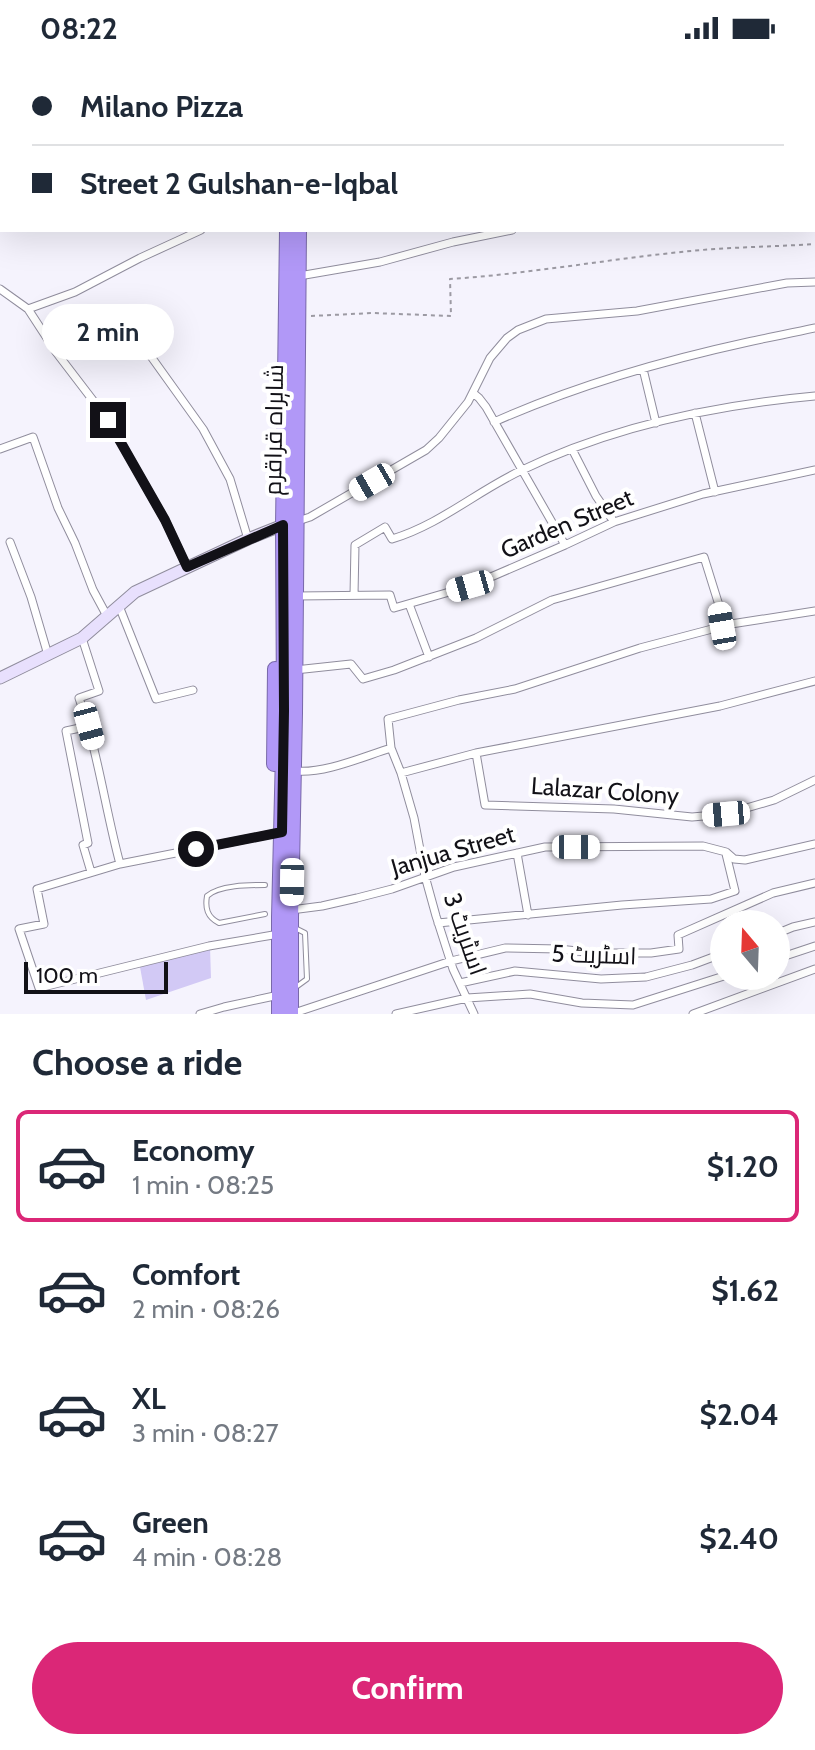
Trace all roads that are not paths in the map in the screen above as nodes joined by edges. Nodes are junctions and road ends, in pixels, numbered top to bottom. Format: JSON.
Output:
{"nodes":[{"id":1,"x":197,"y":232,"type":"edge"},
{"id":2,"x":287,"y":232,"type":"edge"},
{"id":3,"x":299,"y":232,"type":"edge"},
{"id":4,"x":502,"y":232,"type":"edge"},
{"id":5,"x":299,"y":276,"type":"junction"},
{"id":6,"x":815,"y":282,"type":"edge"},
{"id":7,"x":0,"y":289,"type":"edge"},
{"id":8,"x":4,"y":295,"type":"edge"},
{"id":9,"x":28,"y":309,"type":"junction"},
{"id":10,"x":127,"y":323,"type":"dead end"},
{"id":11,"x":815,"y":328,"type":"edge"},
{"id":12,"x":643,"y":369,"type":"junction"},
{"id":13,"x":473,"y":393,"type":"junction"},
{"id":14,"x":815,"y":396,"type":"edge"},
{"id":15,"x":695,"y":413,"type":"junction"},
{"id":16,"x":494,"y":422,"type":"junction"},
{"id":17,"x":656,"y":423,"type":"junction"},
{"id":18,"x":0,"y":449,"type":"edge"},
{"id":19,"x":572,"y":449,"type":"junction"},
{"id":20,"x":521,"y":470,"type":"junction"},
{"id":21,"x":815,"y":470,"type":"edge"},
{"id":22,"x":715,"y":492,"type":"junction"},
{"id":23,"x":614,"y":522,"type":"junction"},
{"id":24,"x":289,"y":523,"type":"junction"},
{"id":25,"x":248,"y":539,"type":"junction"},
{"id":26,"x":10,"y":542,"type":"dead end"},
{"id":27,"x":565,"y":545,"type":"junction"},
{"id":28,"x":187,"y":567,"type":"junction"},
{"id":29,"x":354,"y":595,"type":"junction"},
{"id":30,"x":296,"y":596,"type":"junction"},
{"id":31,"x":409,"y":604,"type":"junction"},
{"id":32,"x":119,"y":606,"type":"junction"},
{"id":33,"x":815,"y":611,"type":"edge"},
{"id":34,"x":107,"y":616,"type":"junction"},
{"id":35,"x":722,"y":626,"type":"junction"},
{"id":36,"x":82,"y":638,"type":"junction"},
{"id":37,"x":284,"y":639,"type":"junction"},
{"id":38,"x":48,"y":655,"type":"junction"},
{"id":39,"x":429,"y":657,"type":"junction"},
{"id":40,"x":295,"y":670,"type":"junction"},
{"id":41,"x":0,"y":678,"type":"edge"},
{"id":42,"x":815,"y":681,"type":"edge"},
{"id":43,"x":193,"y":690,"type":"dead end"},
{"id":44,"x":290,"y":720,"type":"junction"},
{"id":45,"x":89,"y":726,"type":"junction"},
{"id":46,"x":391,"y":748,"type":"junction"},
{"id":47,"x":476,"y":753,"type":"junction"},
{"id":48,"x":295,"y":771,"type":"junction"},
{"id":49,"x":401,"y":773,"type":"junction"},
{"id":50,"x":815,"y":780,"type":"edge"},
{"id":51,"x":282,"y":811,"type":"junction"},
{"id":52,"x":282,"y":832,"type":"junction"},
{"id":53,"x":815,"y":844,"type":"edge"},
{"id":54,"x":726,"y":852,"type":"junction"},
{"id":55,"x":517,"y":853,"type":"junction"},
{"id":56,"x":120,"y":864,"type":"junction"},
{"id":57,"x":91,"y":872,"type":"junction"},
{"id":58,"x":425,"y":876,"type":"junction"},
{"id":59,"x":815,"y":883,"type":"edge"},
{"id":60,"x":265,"y":885,"type":"dead end"},
{"id":61,"x":265,"y":914,"type":"dead end"},
{"id":62,"x":291,"y":914,"type":"junction"},
{"id":63,"x":528,"y":915,"type":"junction"},
{"id":64,"x":815,"y":922,"type":"edge"},
{"id":65,"x":438,"y":923,"type":"junction"},
{"id":66,"x":790,"y":928,"type":"edge"},
{"id":67,"x":279,"y":934,"type":"junction"},
{"id":68,"x":815,"y":946,"type":"edge"},
{"id":69,"x":790,"y":954,"type":"edge"},
{"id":70,"x":710,"y":958,"type":"edge"},
{"id":71,"x":451,"y":961,"type":"junction"},
{"id":72,"x":815,"y":969,"type":"edge"},
{"id":73,"x":710,"y":980,"type":"edge"},
{"id":74,"x":460,"y":983,"type":"junction"},
{"id":75,"x":285,"y":994,"type":"junction"},
{"id":76,"x":467,"y":998,"type":"junction"},
{"id":77,"x":200,"y":1014,"type":"edge"},
{"id":78,"x":279,"y":1014,"type":"edge"},
{"id":79,"x":291,"y":1014,"type":"edge"},
{"id":80,"x":396,"y":1014,"type":"edge"},
{"id":81,"x":474,"y":1014,"type":"edge"},
{"id":82,"x":693,"y":1014,"type":"edge"}],
"edges":[{"from":1,"to":9,"type":"street"},
{"from":2,"to":24,"type":"highway","name":"شاہراہ قراقرم"},
{"from":3,"to":5,"type":"highway","name":"شاہراہ قراقرم"},
{"from":4,"to":5,"type":"street"},
{"from":5,"to":24,"type":"highway","name":"شاہراہ قراقرم"},
{"from":6,"to":13,"type":"street"},
{"from":7,"to":8,"type":"street"},
{"from":8,"to":9,"type":"street"},
{"from":9,"to":28,"type":"street"},
{"from":10,"to":25,"type":"street"},
{"from":11,"to":12,"type":"street"},
{"from":12,"to":16,"type":"street"},
{"from":12,"to":17,"type":"street"},
{"from":13,"to":16,"type":"street"},
{"from":13,"to":24,"type":"street"},
{"from":14,"to":15,"type":"street"},
{"from":15,"to":17,"type":"street"},
{"from":15,"to":22,"type":"street"},
{"from":16,"to":20,"type":"street"},
{"from":17,"to":19,"type":"street"},
{"from":18,"to":34,"type":"street"},
{"from":19,"to":20,"type":"street"},
{"from":19,"to":23,"type":"street"},
{"from":20,"to":27,"type":"street"},
{"from":20,"to":29,"type":"street"},
{"from":21,"to":22,"type":"street","name":"Garden Street"},
{"from":22,"to":23,"type":"street","name":"Garden Street"},
{"from":23,"to":27,"type":"street","name":"Garden Street"},
{"from":24,"to":25,"type":"street"},
{"from":24,"to":30,"type":"highway","name":"شاہراہ قراقرم"},
{"from":24,"to":37,"type":"highway","name":"شاہراہ قراقرم"},
{"from":25,"to":28,"type":"street"},
{"from":26,"to":38,"type":"street"},
{"from":27,"to":31,"type":"street","name":"Garden Street"},
{"from":28,"to":32,"type":"street"},
{"from":29,"to":30,"type":"street"},
{"from":29,"to":31,"type":"street"},
{"from":30,"to":40,"type":"highway","name":"شاہراہ قراقرم"},
{"from":31,"to":39,"type":"street"},
{"from":32,"to":34,"type":"street"},
{"from":32,"to":43,"type":"street"},
{"from":33,"to":35,"type":"street"},
{"from":34,"to":36,"type":"street"},
{"from":35,"to":39,"type":"street"},
{"from":35,"to":46,"type":"street"},
{"from":36,"to":38,"type":"street"},
{"from":36,"to":45,"type":"street"},
{"from":37,"to":44,"type":"highway","name":"شاہراہ قراقرم"},
{"from":37,"to":51,"type":"highway"},
{"from":38,"to":41,"type":"street"},
{"from":39,"to":40,"type":"street"},
{"from":40,"to":44,"type":"highway","name":"شاہراہ قراقرم"},
{"from":42,"to":47,"type":"street","name":"Lalazar Colony"},
{"from":44,"to":48,"type":"highway","name":"شاہراہ قراقرم"},
{"from":44,"to":51,"type":"highway","name":"شاہراہ قراقرم"},
{"from":45,"to":56,"type":"street"},
{"from":45,"to":57,"type":"street"},
{"from":46,"to":48,"type":"street"},
{"from":46,"to":49,"type":"street"},
{"from":47,"to":49,"type":"street","name":"Lalazar Colony"},
{"from":47,"to":50,"type":"street","name":"Lalazar Colony"},
{"from":48,"to":62,"type":"highway","name":"شاہراہ قراقرم"},
{"from":49,"to":58,"type":"street","name":"اسٹریٹ 3"},
{"from":51,"to":52,"type":"highway","name":"شاہراہ قراقرم"},
{"from":52,"to":56,"type":"street"},
{"from":52,"to":67,"type":"highway","name":"شاہراہ قراقرم"},
{"from":53,"to":54,"type":"street","name":"Janjua Street"},
{"from":54,"to":55,"type":"street","name":"Janjua Street"},
{"from":54,"to":63,"type":"street"},
{"from":55,"to":58,"type":"street","name":"Janjua Street"},
{"from":55,"to":63,"type":"street"},
{"from":56,"to":57,"type":"street"},
{"from":57,"to":67,"type":"street"},
{"from":58,"to":62,"type":"street","name":"Janjua Street"},
{"from":58,"to":65,"type":"street","name":"اسٹریٹ 3"},
{"from":59,"to":71,"type":"street"},
{"from":60,"to":61,"type":"lane"},
{"from":62,"to":75,"type":"highway","name":"شاہراہ قراقرم"},
{"from":63,"to":65,"type":"street"},
{"from":64,"to":66,"type":"street"},
{"from":65,"to":71,"type":"street","name":"اسٹریٹ 3"},
{"from":67,"to":75,"type":"highway","name":"شاہراہ قراقرم"},
{"from":68,"to":69,"type":"street"},
{"from":70,"to":74,"type":"street","name":"اسٹریٹ 5"},
{"from":71,"to":74,"type":"street","name":"اسٹریٹ 3"},
{"from":71,"to":79,"type":"street"},
{"from":72,"to":82,"type":"street"},
{"from":73,"to":76,"type":"street"},
{"from":74,"to":76,"type":"street","name":"اسٹریٹ 3"},
{"from":75,"to":77,"type":"street"},
{"from":75,"to":78,"type":"highway","name":"شاہراہ قراقرم"},
{"from":75,"to":79,"type":"highway","name":"شاہراہ قراقرم"},
{"from":76,"to":80,"type":"street"},
{"from":76,"to":81,"type":"street","name":"اسٹریٹ 3"}]}
